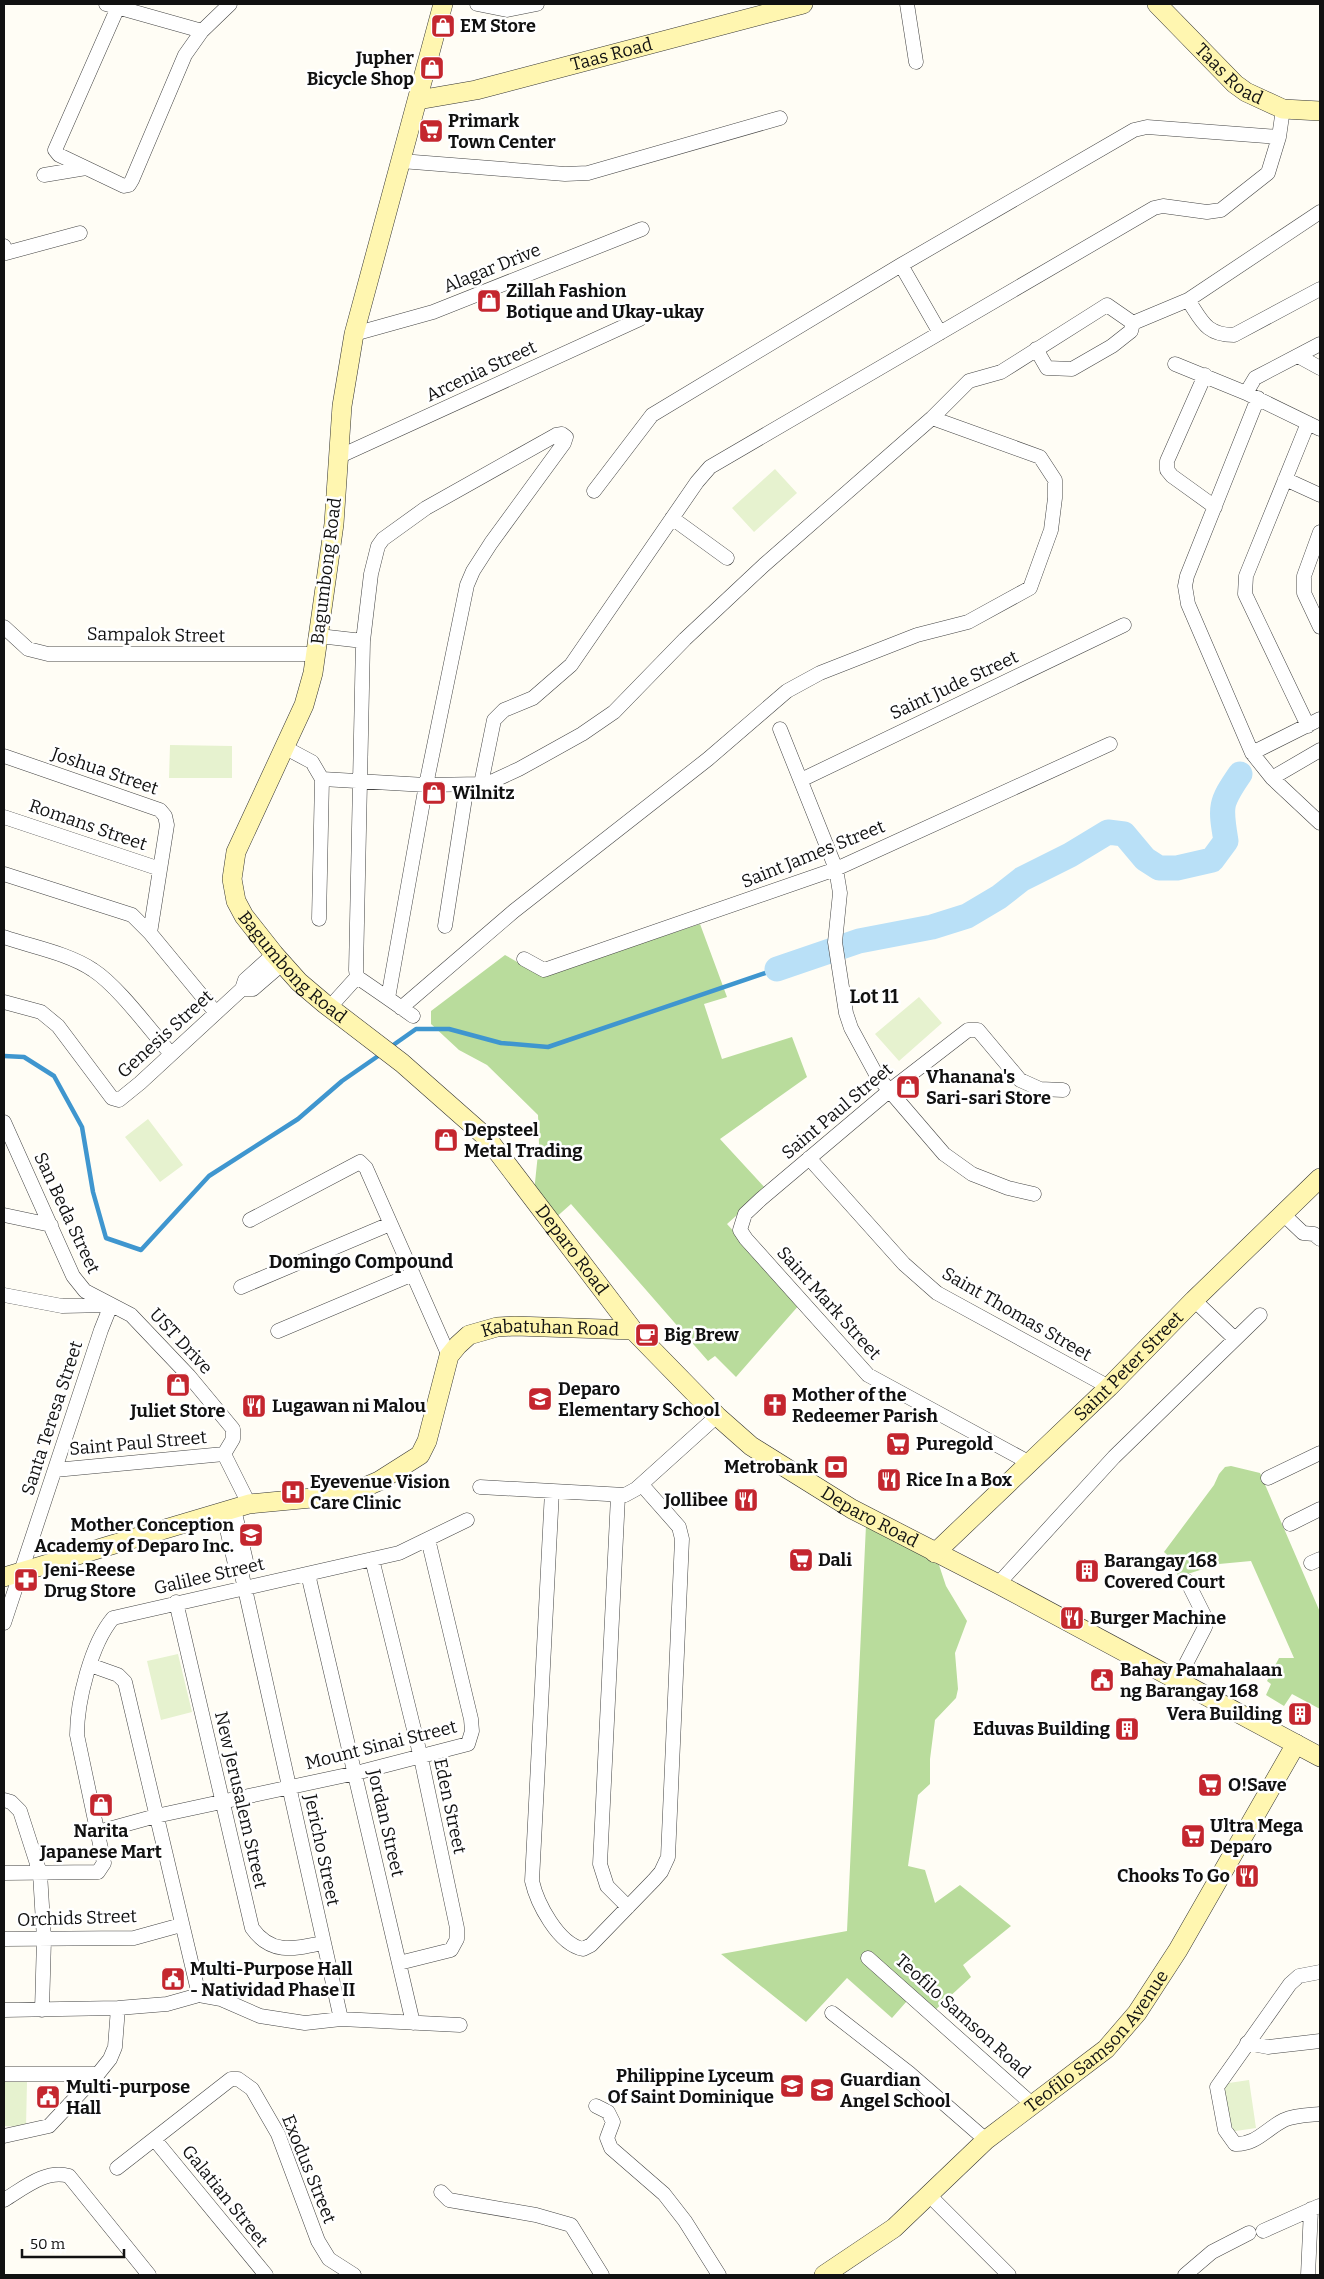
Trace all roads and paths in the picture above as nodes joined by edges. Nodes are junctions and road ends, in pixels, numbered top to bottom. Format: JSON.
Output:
{"nodes":[{"id":1,"x":230,"y":4,"type":"edge"},
{"id":2,"x":443,"y":4,"type":"edge"},
{"id":3,"x":477,"y":4,"type":"edge"},
{"id":4,"x":537,"y":4,"type":"edge"},
{"id":5,"x":803,"y":4,"type":"edge"},
{"id":6,"x":907,"y":4,"type":"edge"},
{"id":7,"x":1157,"y":4,"type":"edge"},
{"id":8,"x":112,"y":6,"type":"edge"},
{"id":9,"x":520,"y":6,"type":"edge"},
{"id":10,"x":749,"y":11,"type":"edge"},
{"id":11,"x":202,"y":31,"type":"junction"},
{"id":12,"x":916,"y":62,"type":"dead end"},
{"id":13,"x":418,"y":100,"type":"junction"},
{"id":14,"x":1283,"y":109,"type":"junction"},
{"id":15,"x":1320,"y":111,"type":"edge"},
{"id":16,"x":780,"y":118,"type":"dead end"},
{"id":17,"x":1279,"y":137,"type":"junction"},
{"id":18,"x":401,"y":161,"type":"junction"},
{"id":19,"x":86,"y":168,"type":"junction"},
{"id":20,"x":44,"y":175,"type":"dead end"},
{"id":21,"x":1320,"y":212,"type":"edge"},
{"id":22,"x":642,"y":229,"type":"dead end"},
{"id":23,"x":80,"y":233,"type":"dead end"},
{"id":24,"x":4,"y":246,"type":"edge"},
{"id":25,"x":901,"y":265,"type":"junction"},
{"id":26,"x":1320,"y":289,"type":"edge"},
{"id":27,"x":1188,"y":300,"type":"junction"},
{"id":28,"x":640,"y":319,"type":"dead end"},
{"id":29,"x":1133,"y":323,"type":"junction"},
{"id":30,"x":940,"y":333,"type":"junction"},
{"id":31,"x":354,"y":334,"type":"junction"},
{"id":32,"x":1320,"y":344,"type":"edge"},
{"id":33,"x":1036,"y":349,"type":"junction"},
{"id":34,"x":1298,"y":356,"type":"junction"},
{"id":35,"x":1175,"y":364,"type":"dead end"},
{"id":36,"x":1320,"y":368,"type":"edge"},
{"id":37,"x":1205,"y":375,"type":"junction"},
{"id":38,"x":1252,"y":396,"type":"junction"},
{"id":39,"x":932,"y":418,"type":"junction"},
{"id":40,"x":1314,"y":426,"type":"edge"},
{"id":41,"x":338,"y":457,"type":"junction"},
{"id":42,"x":1286,"y":479,"type":"junction"},
{"id":43,"x":594,"y":491,"type":"dead end"},
{"id":44,"x":1320,"y":495,"type":"edge"},
{"id":45,"x":1214,"y":507,"type":"junction"},
{"id":46,"x":672,"y":518,"type":"junction"},
{"id":47,"x":1320,"y":532,"type":"edge"},
{"id":48,"x":727,"y":558,"type":"dead end"},
{"id":49,"x":1124,"y":625,"type":"dead end"},
{"id":50,"x":4,"y":627,"type":"edge"},
{"id":51,"x":1320,"y":627,"type":"edge"},
{"id":52,"x":363,"y":641,"type":"junction"},
{"id":53,"x":318,"y":645,"type":"junction"},
{"id":54,"x":1314,"y":723,"type":"edge"},
{"id":55,"x":780,"y":729,"type":"dead end"},
{"id":56,"x":1110,"y":744,"type":"dead end"},
{"id":57,"x":284,"y":747,"type":"junction"},
{"id":58,"x":1320,"y":750,"type":"edge"},
{"id":59,"x":1252,"y":753,"type":"junction"},
{"id":60,"x":4,"y":756,"type":"edge"},
{"id":61,"x":1272,"y":778,"type":"junction"},
{"id":62,"x":322,"y":779,"type":"junction"},
{"id":63,"x":801,"y":780,"type":"junction"},
{"id":64,"x":360,"y":782,"type":"junction"},
{"id":65,"x":481,"y":784,"type":"junction"},
{"id":66,"x":426,"y":785,"type":"junction"},
{"id":67,"x":467,"y":785,"type":"junction"},
{"id":68,"x":4,"y":817,"type":"edge"},
{"id":69,"x":1320,"y":823,"type":"edge"},
{"id":70,"x":160,"y":869,"type":"junction"},
{"id":71,"x":836,"y":869,"type":"junction"},
{"id":72,"x":4,"y":874,"type":"edge"},
{"id":73,"x":319,"y":919,"type":"dead end"},
{"id":74,"x":445,"y":926,"type":"dead end"},
{"id":75,"x":150,"y":933,"type":"junction"},
{"id":76,"x":4,"y":937,"type":"edge"},
{"id":77,"x":278,"y":959,"type":"junction"},
{"id":78,"x":524,"y":959,"type":"dead end"},
{"id":79,"x":357,"y":977,"type":"junction"},
{"id":80,"x":388,"y":998,"type":"junction"},
{"id":81,"x":4,"y":1002,"type":"edge"},
{"id":82,"x":329,"y":1008,"type":"junction"},
{"id":83,"x":401,"y":1008,"type":"junction"},
{"id":84,"x":216,"y":1013,"type":"junction"},
{"id":85,"x":413,"y":1016,"type":"dead end"},
{"id":86,"x":171,"y":1054,"type":"junction"},
{"id":87,"x":402,"y":1063,"type":"joint"},
{"id":88,"x":1063,"y":1090,"type":"dead end"},
{"id":89,"x":889,"y":1091,"type":"junction"},
{"id":90,"x":4,"y":1122,"type":"edge"},
{"id":91,"x":809,"y":1158,"type":"junction"},
{"id":92,"x":1320,"y":1178,"type":"edge"},
{"id":93,"x":1034,"y":1194,"type":"dead end"},
{"id":94,"x":4,"y":1214,"type":"edge"},
{"id":95,"x":1283,"y":1214,"type":"junction"},
{"id":96,"x":250,"y":1220,"type":"dead end"},
{"id":97,"x":51,"y":1224,"type":"junction"},
{"id":98,"x":390,"y":1224,"type":"junction"},
{"id":99,"x":740,"y":1230,"type":"joint"},
{"id":100,"x":1320,"y":1239,"type":"edge"},
{"id":101,"x":413,"y":1274,"type":"junction"},
{"id":102,"x":242,"y":1287,"type":"dead end"},
{"id":103,"x":4,"y":1295,"type":"edge"},
{"id":104,"x":1194,"y":1300,"type":"junction"},
{"id":105,"x":112,"y":1305,"type":"junction"},
{"id":106,"x":1260,"y":1314,"type":"dead end"},
{"id":107,"x":633,"y":1330,"type":"junction"},
{"id":108,"x":278,"y":1331,"type":"dead end"},
{"id":109,"x":1234,"y":1338,"type":"junction"},
{"id":110,"x":450,"y":1356,"type":"junction"},
{"id":111,"x":1109,"y":1387,"type":"junction"},
{"id":112,"x":717,"y":1416,"type":"junction"},
{"id":113,"x":1320,"y":1453,"type":"edge"},
{"id":114,"x":224,"y":1454,"type":"junction"},
{"id":115,"x":1030,"y":1463,"type":"junction"},
{"id":116,"x":55,"y":1470,"type":"junction"},
{"id":117,"x":1268,"y":1478,"type":"dead end"},
{"id":118,"x":642,"y":1484,"type":"junction"},
{"id":119,"x":480,"y":1487,"type":"dead end"},
{"id":120,"x":552,"y":1491,"type":"junction"},
{"id":121,"x":618,"y":1496,"type":"junction"},
{"id":122,"x":235,"y":1508,"type":"junction"},
{"id":123,"x":1320,"y":1509,"type":"edge"},
{"id":124,"x":467,"y":1520,"type":"dead end"},
{"id":125,"x":1290,"y":1524,"type":"dead end"},
{"id":126,"x":428,"y":1539,"type":"junction"},
{"id":127,"x":935,"y":1553,"type":"junction"},
{"id":128,"x":372,"y":1559,"type":"junction"},
{"id":129,"x":13,"y":1574,"type":"edge"},
{"id":130,"x":308,"y":1574,"type":"junction"},
{"id":131,"x":1187,"y":1581,"type":"dead end"},
{"id":132,"x":998,"y":1584,"type":"junction"},
{"id":133,"x":245,"y":1587,"type":"junction"},
{"id":134,"x":176,"y":1602,"type":"junction"},
{"id":135,"x":4,"y":1623,"type":"edge"},
{"id":136,"x":90,"y":1665,"type":"junction"},
{"id":137,"x":1177,"y":1681,"type":"junction"},
{"id":138,"x":1296,"y":1744,"type":"junction"},
{"id":139,"x":1320,"y":1757,"type":"edge"},
{"id":140,"x":421,"y":1758,"type":"junction"},
{"id":141,"x":356,"y":1774,"type":"junction"},
{"id":142,"x":290,"y":1787,"type":"junction"},
{"id":143,"x":4,"y":1800,"type":"edge"},
{"id":144,"x":223,"y":1802,"type":"junction"},
{"id":145,"x":156,"y":1816,"type":"junction"},
{"id":146,"x":98,"y":1832,"type":"junction"},
{"id":147,"x":4,"y":1873,"type":"edge"},
{"id":148,"x":40,"y":1873,"type":"junction"},
{"id":149,"x":628,"y":1907,"type":"junction"},
{"id":150,"x":181,"y":1925,"type":"junction"},
{"id":151,"x":4,"y":1939,"type":"edge"},
{"id":152,"x":44,"y":1939,"type":"junction"},
{"id":153,"x":323,"y":1943,"type":"junction"},
{"id":154,"x":868,"y":1958,"type":"dead end"},
{"id":155,"x":399,"y":1963,"type":"junction"},
{"id":156,"x":1320,"y":1972,"type":"edge"},
{"id":157,"x":200,"y":1995,"type":"junction"},
{"id":158,"x":118,"y":2008,"type":"junction"},
{"id":159,"x":4,"y":2010,"type":"edge"},
{"id":160,"x":42,"y":2010,"type":"junction"},
{"id":161,"x":832,"y":2013,"type":"dead end"},
{"id":162,"x":341,"y":2019,"type":"junction"},
{"id":163,"x":413,"y":2022,"type":"junction"},
{"id":164,"x":460,"y":2025,"type":"dead end"},
{"id":165,"x":1320,"y":2041,"type":"edge"},
{"id":166,"x":1247,"y":2043,"type":"junction"},
{"id":167,"x":4,"y":2074,"type":"edge"},
{"id":168,"x":98,"y":2074,"type":"junction"},
{"id":169,"x":1032,"y":2104,"type":"junction"},
{"id":170,"x":596,"y":2106,"type":"dead end"},
{"id":171,"x":1320,"y":2114,"type":"edge"},
{"id":172,"x":4,"y":2136,"type":"edge"},
{"id":173,"x":155,"y":2140,"type":"junction"},
{"id":174,"x":986,"y":2140,"type":"junction"},
{"id":175,"x":117,"y":2168,"type":"dead end"},
{"id":176,"x":441,"y":2192,"type":"dead end"},
{"id":177,"x":929,"y":2195,"type":"junction"},
{"id":178,"x":4,"y":2200,"type":"edge"},
{"id":179,"x":1316,"y":2207,"type":"edge"},
{"id":180,"x":149,"y":2275,"type":"edge"},
{"id":181,"x":266,"y":2275,"type":"edge"},
{"id":182,"x":354,"y":2275,"type":"edge"},
{"id":183,"x":602,"y":2275,"type":"edge"},
{"id":184,"x":718,"y":2275,"type":"edge"},
{"id":185,"x":824,"y":2275,"type":"edge"},
{"id":186,"x":1009,"y":2275,"type":"edge"},
{"id":187,"x":1184,"y":2275,"type":"edge"},
{"id":188,"x":1308,"y":2275,"type":"edge"}],
"edges":[{"from":1,"to":11,"type":"street"},
{"from":2,"to":13,"type":"main road","name":"Bagumbong Road"},
{"from":3,"to":9,"type":"street"},
{"from":4,"to":9,"type":"street"},
{"from":5,"to":10,"type":"main road","name":"Taas Road"},
{"from":6,"to":12,"type":"street"},
{"from":7,"to":14,"type":"main road","name":"Taas Road"},
{"from":8,"to":11,"type":"street"},
{"from":8,"to":19,"type":"street"},
{"from":10,"to":13,"type":"main road","name":"Taas Road"},
{"from":11,"to":19,"type":"street"},
{"from":13,"to":18,"type":"main road","name":"Bagumbong Road"},
{"from":14,"to":15,"type":"main road","name":"Taas Road"},
{"from":14,"to":17,"type":"street"},
{"from":16,"to":18,"type":"street"},
{"from":17,"to":25,"type":"street"},
{"from":17,"to":30,"type":"street"},
{"from":18,"to":31,"type":"main road","name":"Bagumbong Road"},
{"from":19,"to":20,"type":"street"},
{"from":21,"to":27,"type":"street"},
{"from":22,"to":31,"type":"street","name":"Alagar Drive"},
{"from":23,"to":24,"type":"street"},
{"from":25,"to":30,"type":"street"},
{"from":25,"to":43,"type":"street"},
{"from":26,"to":27,"type":"street"},
{"from":27,"to":29,"type":"street"},
{"from":28,"to":41,"type":"street","name":"Arcenia Street"},
{"from":29,"to":33,"type":"street"},
{"from":29,"to":33,"type":"street"},
{"from":30,"to":46,"type":"street"},
{"from":31,"to":41,"type":"main road","name":"Bagumbong Road"},
{"from":32,"to":34,"type":"street"},
{"from":33,"to":39,"type":"street"},
{"from":34,"to":36,"type":"street"},
{"from":34,"to":38,"type":"street"},
{"from":35,"to":37,"type":"street"},
{"from":37,"to":38,"type":"street"},
{"from":37,"to":45,"type":"street"},
{"from":38,"to":40,"type":"street"},
{"from":38,"to":45,"type":"street"},
{"from":39,"to":65,"type":"street"},
{"from":39,"to":83,"type":"street"},
{"from":40,"to":42,"type":"street"},
{"from":41,"to":53,"type":"main road","name":"Bagumbong Road"},
{"from":42,"to":44,"type":"street"},
{"from":42,"to":54,"type":"street"},
{"from":45,"to":59,"type":"street"},
{"from":46,"to":48,"type":"street"},
{"from":46,"to":65,"type":"street"},
{"from":47,"to":51,"type":"street"},
{"from":49,"to":63,"type":"street","name":"Saint Jude Street"},
{"from":50,"to":53,"type":"street","name":"Sampalok Street"},
{"from":52,"to":53,"type":"street","name":"Sampalok Street"},
{"from":52,"to":64,"type":"street"},
{"from":52,"to":66,"type":"street"},
{"from":53,"to":57,"type":"main road","name":"Bagumbong Road"},
{"from":54,"to":59,"type":"street"},
{"from":55,"to":63,"type":"street"},
{"from":56,"to":71,"type":"street","name":"Saint James Street"},
{"from":57,"to":62,"type":"street"},
{"from":57,"to":77,"type":"main road","name":"Bagumbong Road"},
{"from":58,"to":61,"type":"street"},
{"from":59,"to":61,"type":"street"},
{"from":60,"to":70,"type":"street","name":"Joshua Street"},
{"from":61,"to":69,"type":"street"},
{"from":62,"to":64,"type":"street"},
{"from":62,"to":73,"type":"street"},
{"from":63,"to":71,"type":"street"},
{"from":64,"to":66,"type":"street"},
{"from":64,"to":79,"type":"street"},
{"from":65,"to":67,"type":"street"},
{"from":66,"to":67,"type":"street"},
{"from":66,"to":80,"type":"street"},
{"from":67,"to":74,"type":"street"},
{"from":68,"to":70,"type":"street","name":"Romans Street"},
{"from":70,"to":75,"type":"street","name":"Joshua Street"},
{"from":71,"to":78,"type":"street","name":"Saint James Street"},
{"from":71,"to":89,"type":"street"},
{"from":72,"to":75,"type":"street"},
{"from":75,"to":84,"type":"street"},
{"from":76,"to":86,"type":"street"},
{"from":77,"to":82,"type":"main road","name":"Bagumbong Road"},
{"from":77,"to":84,"type":"street","name":"Genesis Street"},
{"from":79,"to":80,"type":"street"},
{"from":79,"to":82,"type":"street"},
{"from":80,"to":83,"type":"street"},
{"from":81,"to":86,"type":"street","name":"Genesis Street"},
{"from":82,"to":87,"type":"main road","name":"Bagumbong Road"},
{"from":83,"to":85,"type":"street"},
{"from":84,"to":86,"type":"street","name":"Genesis Street"},
{"from":87,"to":107,"type":"main road","name":"Deparo Road"},
{"from":88,"to":89,"type":"street","name":"Saint Paul Street"},
{"from":89,"to":91,"type":"street","name":"Saint Paul Street"},
{"from":89,"to":93,"type":"street"},
{"from":90,"to":97,"type":"street","name":"San Beda Street"},
{"from":91,"to":99,"type":"street","name":"Saint Paul Street"},
{"from":91,"to":111,"type":"street","name":"Saint Thomas Street"},
{"from":92,"to":95,"type":"main road","name":"Saint Peter Street"},
{"from":94,"to":97,"type":"street"},
{"from":95,"to":100,"type":"street"},
{"from":95,"to":104,"type":"main road","name":"Saint Peter Street"},
{"from":96,"to":98,"type":"street"},
{"from":97,"to":105,"type":"street","name":"San Beda Street"},
{"from":98,"to":101,"type":"street"},
{"from":98,"to":102,"type":"street"},
{"from":99,"to":115,"type":"street","name":"Saint Mark Street"},
{"from":101,"to":108,"type":"street"},
{"from":101,"to":110,"type":"street"},
{"from":103,"to":105,"type":"street"},
{"from":104,"to":109,"type":"street"},
{"from":104,"to":111,"type":"main road","name":"Saint Peter Street"},
{"from":105,"to":114,"type":"street","name":"UST Drive"},
{"from":105,"to":116,"type":"street","name":"Santa Teresa Street"},
{"from":106,"to":109,"type":"street"},
{"from":107,"to":110,"type":"main road","name":"Kabatuhan Road"},
{"from":107,"to":112,"type":"main road","name":"Deparo Road"},
{"from":109,"to":132,"type":"street"},
{"from":110,"to":122,"type":"main road","name":"Kabatuhan Road"},
{"from":111,"to":115,"type":"main road","name":"Saint Peter Street"},
{"from":112,"to":118,"type":"street"},
{"from":112,"to":127,"type":"main road","name":"Deparo Road"},
{"from":113,"to":117,"type":"street"},
{"from":114,"to":116,"type":"street","name":"Saint Paul Street"},
{"from":114,"to":122,"type":"street"},
{"from":115,"to":127,"type":"main road","name":"Saint Peter Street"},
{"from":116,"to":129,"type":"street","name":"Santa Teresa Street"},
{"from":118,"to":121,"type":"street"},
{"from":118,"to":149,"type":"street"},
{"from":119,"to":120,"type":"street"},
{"from":120,"to":121,"type":"street"},
{"from":120,"to":149,"type":"street"},
{"from":121,"to":149,"type":"street"},
{"from":122,"to":129,"type":"main road","name":"Kabatuhan Road"},
{"from":122,"to":133,"type":"street","name":"Jericho Street"},
{"from":123,"to":125,"type":"street"},
{"from":124,"to":126,"type":"street","name":"Galilee Street"},
{"from":126,"to":128,"type":"street","name":"Galilee Street"},
{"from":126,"to":140,"type":"street","name":"Mount Sinai Street"},
{"from":127,"to":132,"type":"main road","name":"Deparo Road"},
{"from":128,"to":130,"type":"street","name":"Galilee Street"},
{"from":128,"to":140,"type":"street","name":"Eden Street"},
{"from":129,"to":135,"type":"street","name":"Santa Teresa Street"},
{"from":130,"to":133,"type":"street","name":"Galilee Street"},
{"from":130,"to":141,"type":"street","name":"Jordan Street"},
{"from":131,"to":137,"type":"street"},
{"from":132,"to":137,"type":"main road","name":"Deparo Road"},
{"from":133,"to":134,"type":"street","name":"Galilee Street"},
{"from":133,"to":142,"type":"street","name":"Jericho Street"},
{"from":134,"to":136,"type":"street","name":"Galilee Street"},
{"from":134,"to":144,"type":"street","name":"New Jerusalem Street"},
{"from":136,"to":145,"type":"street"},
{"from":136,"to":146,"type":"street","name":"Galilee Street"},
{"from":137,"to":138,"type":"main road","name":"Deparo Road"},
{"from":138,"to":139,"type":"main road","name":"Deparo Road"},
{"from":138,"to":169,"type":"main road","name":"Teofilo Samson Avenue"},
{"from":140,"to":141,"type":"street","name":"Mount Sinai Street"},
{"from":140,"to":155,"type":"street","name":"Eden Street"},
{"from":141,"to":142,"type":"street","name":"Mount Sinai Street"},
{"from":141,"to":155,"type":"street","name":"Jordan Street"},
{"from":142,"to":144,"type":"street","name":"Mount Sinai Street"},
{"from":142,"to":153,"type":"street","name":"Jericho Street"},
{"from":143,"to":148,"type":"street"},
{"from":144,"to":145,"type":"street","name":"Mount Sinai Street"},
{"from":144,"to":153,"type":"street","name":"New Jerusalem Street"},
{"from":145,"to":146,"type":"street","name":"Mount Sinai Street"},
{"from":145,"to":150,"type":"street"},
{"from":146,"to":148,"type":"street","name":"Galilee Street"},
{"from":147,"to":148,"type":"street"},
{"from":148,"to":152,"type":"street"},
{"from":150,"to":152,"type":"street","name":"Orchids Street"},
{"from":150,"to":157,"type":"street"},
{"from":151,"to":152,"type":"street","name":"Orchids Street"},
{"from":152,"to":160,"type":"street"},
{"from":153,"to":162,"type":"street","name":"Jericho Street"},
{"from":154,"to":169,"type":"street","name":"Teofilo Samson Road"},
{"from":155,"to":163,"type":"street","name":"Jordan Street"},
{"from":156,"to":166,"type":"street"},
{"from":157,"to":158,"type":"street"},
{"from":157,"to":162,"type":"street"},
{"from":158,"to":160,"type":"street"},
{"from":158,"to":168,"type":"street"},
{"from":159,"to":160,"type":"street"},
{"from":161,"to":174,"type":"street"},
{"from":162,"to":163,"type":"street"},
{"from":163,"to":164,"type":"street"},
{"from":165,"to":166,"type":"street"},
{"from":166,"to":171,"type":"street"},
{"from":167,"to":168,"type":"street"},
{"from":168,"to":172,"type":"street"},
{"from":169,"to":174,"type":"main road","name":"Teofilo Samson Avenue"},
{"from":170,"to":184,"type":"street"},
{"from":173,"to":175,"type":"street"},
{"from":173,"to":181,"type":"street","name":"Galatian Street"},
{"from":173,"to":182,"type":"street","name":"Exodus Street"},
{"from":174,"to":177,"type":"main road","name":"Teofilo Samson Avenue"},
{"from":176,"to":183,"type":"street"},
{"from":177,"to":185,"type":"main road","name":"Teofilo Samson Avenue"},
{"from":177,"to":186,"type":"street"},
{"from":178,"to":180,"type":"street"},
{"from":179,"to":187,"type":"street"},
{"from":179,"to":188,"type":"street"}]}
